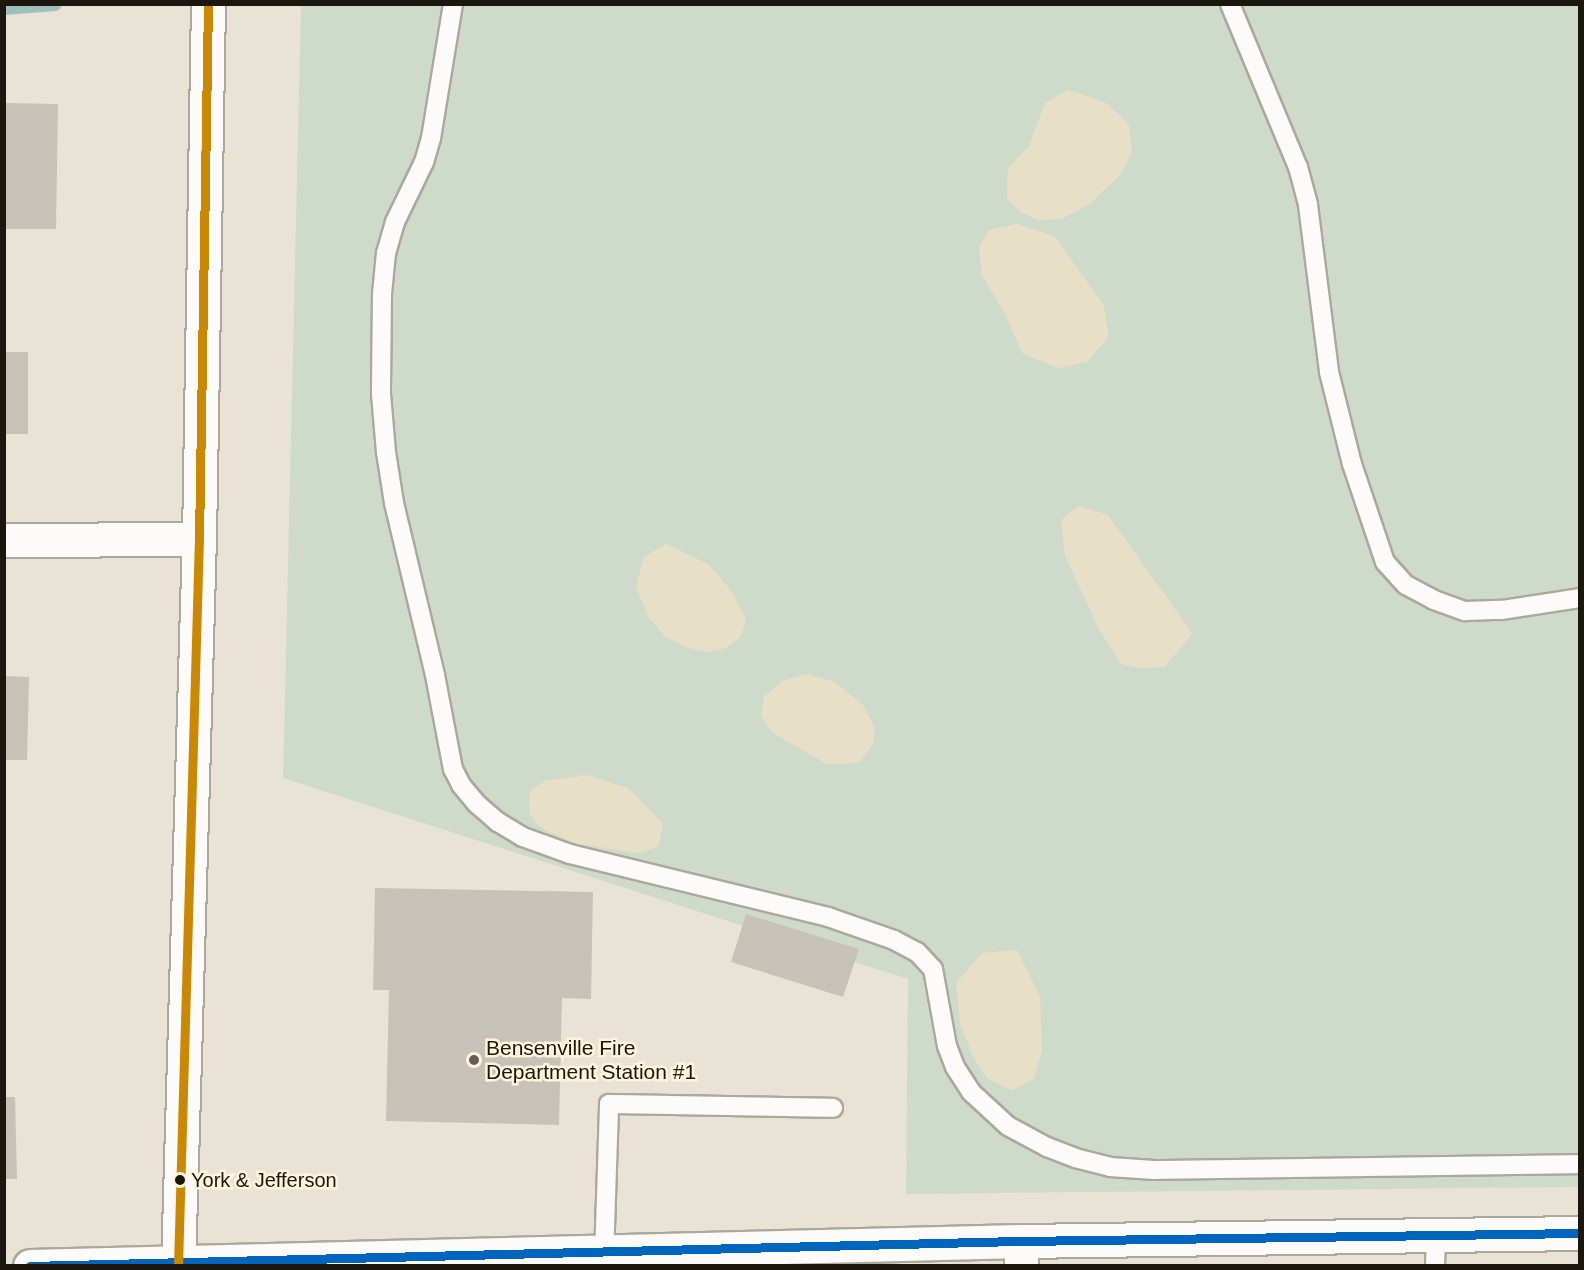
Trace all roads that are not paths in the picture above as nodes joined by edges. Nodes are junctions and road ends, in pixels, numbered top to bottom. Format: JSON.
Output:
{"nodes":[{"id":1,"x":208,"y":4,"type":"edge"},
{"id":2,"x":453,"y":4,"type":"edge"},
{"id":3,"x":1230,"y":4,"type":"edge"},
{"id":4,"x":199,"y":539,"type":"junction"},
{"id":5,"x":4,"y":540,"type":"edge"},
{"id":6,"x":1580,"y":598,"type":"edge"},
{"id":7,"x":833,"y":1108,"type":"dead end"},
{"id":8,"x":1580,"y":1164,"type":"edge"},
{"id":9,"x":1580,"y":1233,"type":"edge"},
{"id":10,"x":1436,"y":1251,"type":"edge"},
{"id":11,"x":1021,"y":1253,"type":"edge"},
{"id":12,"x":604,"y":1258,"type":"edge"},
{"id":13,"x":307,"y":1261,"type":"edge"},
{"id":14,"x":178,"y":1263,"type":"edge"},
{"id":15,"x":30,"y":1266,"type":"edge"}],
"edges":[{"from":1,"to":4,"type":"street"},
{"from":2,"to":8,"type":"lane"},
{"from":3,"to":6,"type":"lane"},
{"from":4,"to":5,"type":"street"},
{"from":4,"to":14,"type":"street"},
{"from":7,"to":12,"type":"lane"},
{"from":9,"to":10,"type":"street"},
{"from":10,"to":11,"type":"street"},
{"from":11,"to":12,"type":"street"},
{"from":12,"to":13,"type":"street"},
{"from":13,"to":14,"type":"street"},
{"from":14,"to":15,"type":"street"}]}
